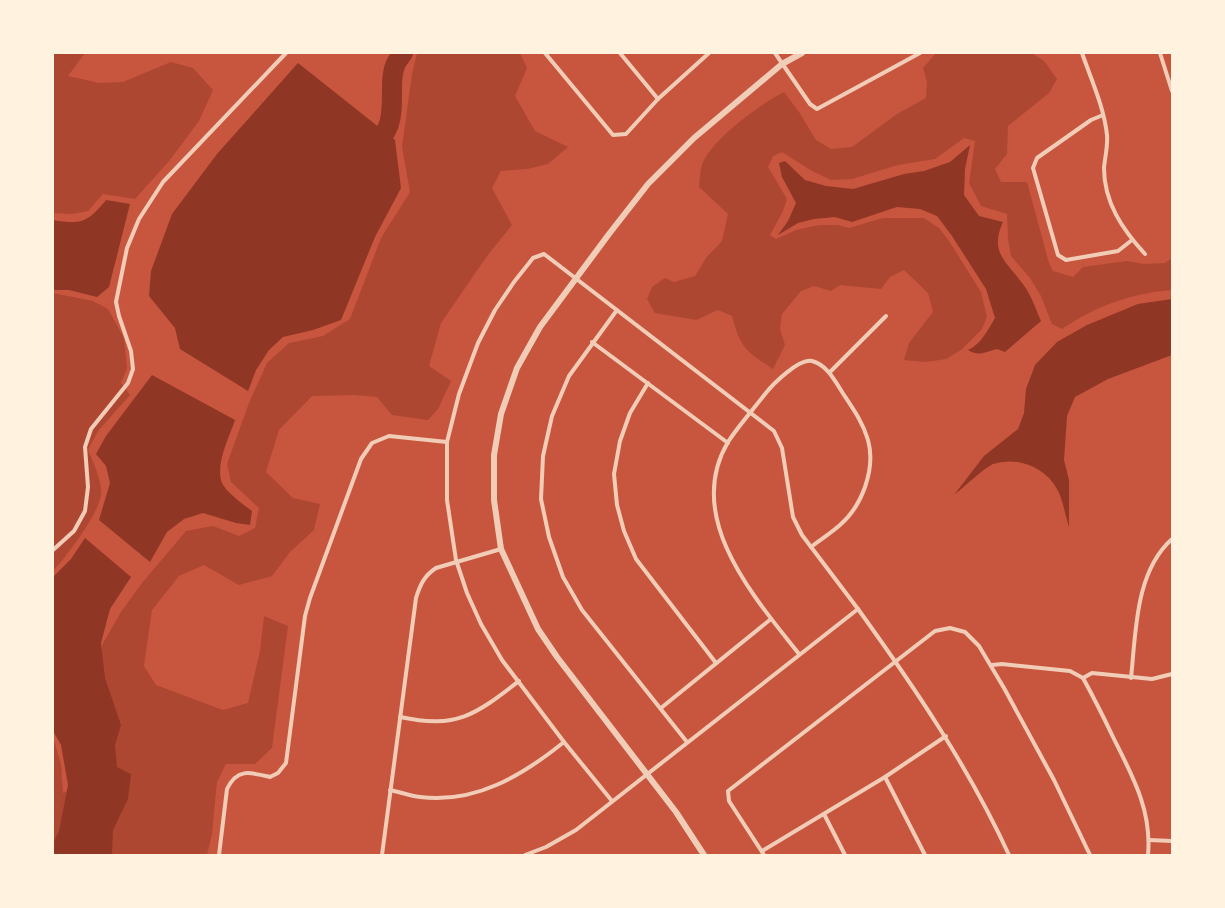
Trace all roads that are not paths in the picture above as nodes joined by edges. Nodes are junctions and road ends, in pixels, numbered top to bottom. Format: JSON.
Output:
{"nodes":[{"id":1,"x":286,"y":53,"type":"edge"},
{"id":2,"x":545,"y":53,"type":"edge"},
{"id":3,"x":620,"y":53,"type":"edge"},
{"id":4,"x":699,"y":53,"type":"edge"},
{"id":5,"x":709,"y":53,"type":"edge"},
{"id":6,"x":775,"y":53,"type":"edge"},
{"id":7,"x":802,"y":53,"type":"edge"},
{"id":8,"x":920,"y":53,"type":"edge"},
{"id":9,"x":1082,"y":53,"type":"edge"},
{"id":10,"x":1160,"y":53,"type":"edge"},
{"id":11,"x":703,"y":57,"type":"junction"},
{"id":12,"x":782,"y":64,"type":"junction"},
{"id":13,"x":1172,"y":92,"type":"edge"},
{"id":14,"x":658,"y":99,"type":"junction"},
{"id":15,"x":1103,"y":115,"type":"junction"},
{"id":16,"x":1132,"y":240,"type":"junction"},
{"id":17,"x":1145,"y":254,"type":"dead end"},
{"id":18,"x":576,"y":279,"type":"junction"},
{"id":19,"x":617,"y":310,"type":"junction"},
{"id":20,"x":886,"y":316,"type":"dead end"},
{"id":21,"x":592,"y":342,"type":"junction"},
{"id":22,"x":830,"y":372,"type":"junction"},
{"id":23,"x":648,"y":383,"type":"junction"},
{"id":24,"x":751,"y":412,"type":"junction"},
{"id":25,"x":447,"y":442,"type":"junction"},
{"id":26,"x":728,"y":443,"type":"junction"},
{"id":27,"x":1172,"y":539,"type":"edge"},
{"id":28,"x":811,"y":547,"type":"junction"},
{"id":29,"x":501,"y":549,"type":"junction"},
{"id":30,"x":53,"y":550,"type":"edge"},
{"id":31,"x":456,"y":560,"type":"junction"},
{"id":32,"x":858,"y":609,"type":"junction"},
{"id":33,"x":771,"y":619,"type":"junction"},
{"id":34,"x":799,"y":654,"type":"junction"},
{"id":35,"x":896,"y":661,"type":"junction"},
{"id":36,"x":716,"y":663,"type":"junction"},
{"id":37,"x":992,"y":665,"type":"junction"},
{"id":38,"x":1172,"y":674,"type":"edge"},
{"id":39,"x":1083,"y":678,"type":"junction"},
{"id":40,"x":1131,"y":678,"type":"junction"},
{"id":41,"x":519,"y":681,"type":"junction"},
{"id":42,"x":660,"y":708,"type":"junction"},
{"id":43,"x":400,"y":717,"type":"junction"},
{"id":44,"x":946,"y":736,"type":"junction"},
{"id":45,"x":564,"y":742,"type":"junction"},
{"id":46,"x":687,"y":742,"type":"junction"},
{"id":47,"x":648,"y":774,"type":"junction"},
{"id":48,"x":885,"y":777,"type":"junction"},
{"id":49,"x":390,"y":790,"type":"junction"},
{"id":50,"x":612,"y":801,"type":"junction"},
{"id":51,"x":824,"y":814,"type":"junction"},
{"id":52,"x":1149,"y":840,"type":"junction"},
{"id":53,"x":1172,"y":841,"type":"edge"},
{"id":54,"x":763,"y":853,"type":"edge"},
{"id":55,"x":219,"y":855,"type":"edge"},
{"id":56,"x":382,"y":855,"type":"edge"},
{"id":57,"x":525,"y":855,"type":"edge"},
{"id":58,"x":704,"y":855,"type":"edge"},
{"id":59,"x":845,"y":855,"type":"edge"},
{"id":60,"x":925,"y":855,"type":"edge"},
{"id":61,"x":1009,"y":855,"type":"edge"},
{"id":62,"x":1090,"y":855,"type":"edge"},
{"id":63,"x":1148,"y":855,"type":"edge"}],
"edges":[{"from":1,"to":30,"type":"street"},
{"from":2,"to":14,"type":"street"},
{"from":3,"to":14,"type":"street"},
{"from":4,"to":11,"type":"street"},
{"from":5,"to":11,"type":"street"},
{"from":6,"to":12,"type":"street"},
{"from":7,"to":12,"type":"street"},
{"from":8,"to":12,"type":"street"},
{"from":9,"to":15,"type":"street"},
{"from":10,"to":13,"type":"street"},
{"from":11,"to":14,"type":"street"},
{"from":12,"to":18,"type":"street"},
{"from":15,"to":16,"type":"street"},
{"from":15,"to":16,"type":"street"},
{"from":16,"to":17,"type":"street"},
{"from":18,"to":19,"type":"street"},
{"from":18,"to":25,"type":"street"},
{"from":18,"to":29,"type":"street"},
{"from":19,"to":21,"type":"street"},
{"from":19,"to":24,"type":"street"},
{"from":20,"to":22,"type":"street"},
{"from":21,"to":23,"type":"street"},
{"from":21,"to":42,"type":"street"},
{"from":22,"to":24,"type":"street"},
{"from":22,"to":28,"type":"street"},
{"from":23,"to":26,"type":"street"},
{"from":23,"to":36,"type":"street"},
{"from":24,"to":26,"type":"street"},
{"from":24,"to":28,"type":"street"},
{"from":25,"to":31,"type":"street"},
{"from":25,"to":55,"type":"street"},
{"from":26,"to":33,"type":"street"},
{"from":27,"to":40,"type":"street"},
{"from":28,"to":32,"type":"street"},
{"from":29,"to":31,"type":"street"},
{"from":29,"to":47,"type":"street"},
{"from":31,"to":41,"type":"street"},
{"from":31,"to":43,"type":"street"},
{"from":32,"to":34,"type":"street"},
{"from":32,"to":35,"type":"street"},
{"from":33,"to":34,"type":"street"},
{"from":33,"to":36,"type":"street"},
{"from":34,"to":46,"type":"street"},
{"from":35,"to":37,"type":"street"},
{"from":35,"to":44,"type":"street"},
{"from":35,"to":54,"type":"street"},
{"from":36,"to":42,"type":"street"},
{"from":37,"to":39,"type":"street"},
{"from":37,"to":62,"type":"street"},
{"from":38,"to":40,"type":"street"},
{"from":39,"to":40,"type":"street"},
{"from":39,"to":52,"type":"street"},
{"from":41,"to":43,"type":"street"},
{"from":41,"to":45,"type":"street"},
{"from":42,"to":46,"type":"street"},
{"from":43,"to":49,"type":"street"},
{"from":44,"to":48,"type":"street"},
{"from":44,"to":61,"type":"street"},
{"from":45,"to":49,"type":"street"},
{"from":45,"to":50,"type":"street"},
{"from":46,"to":47,"type":"street"},
{"from":47,"to":50,"type":"street"},
{"from":47,"to":58,"type":"street"},
{"from":48,"to":51,"type":"street"},
{"from":48,"to":60,"type":"street"},
{"from":49,"to":56,"type":"street"},
{"from":50,"to":57,"type":"street"},
{"from":51,"to":54,"type":"street"},
{"from":51,"to":59,"type":"street"},
{"from":52,"to":53,"type":"street"},
{"from":52,"to":63,"type":"street"}]}
